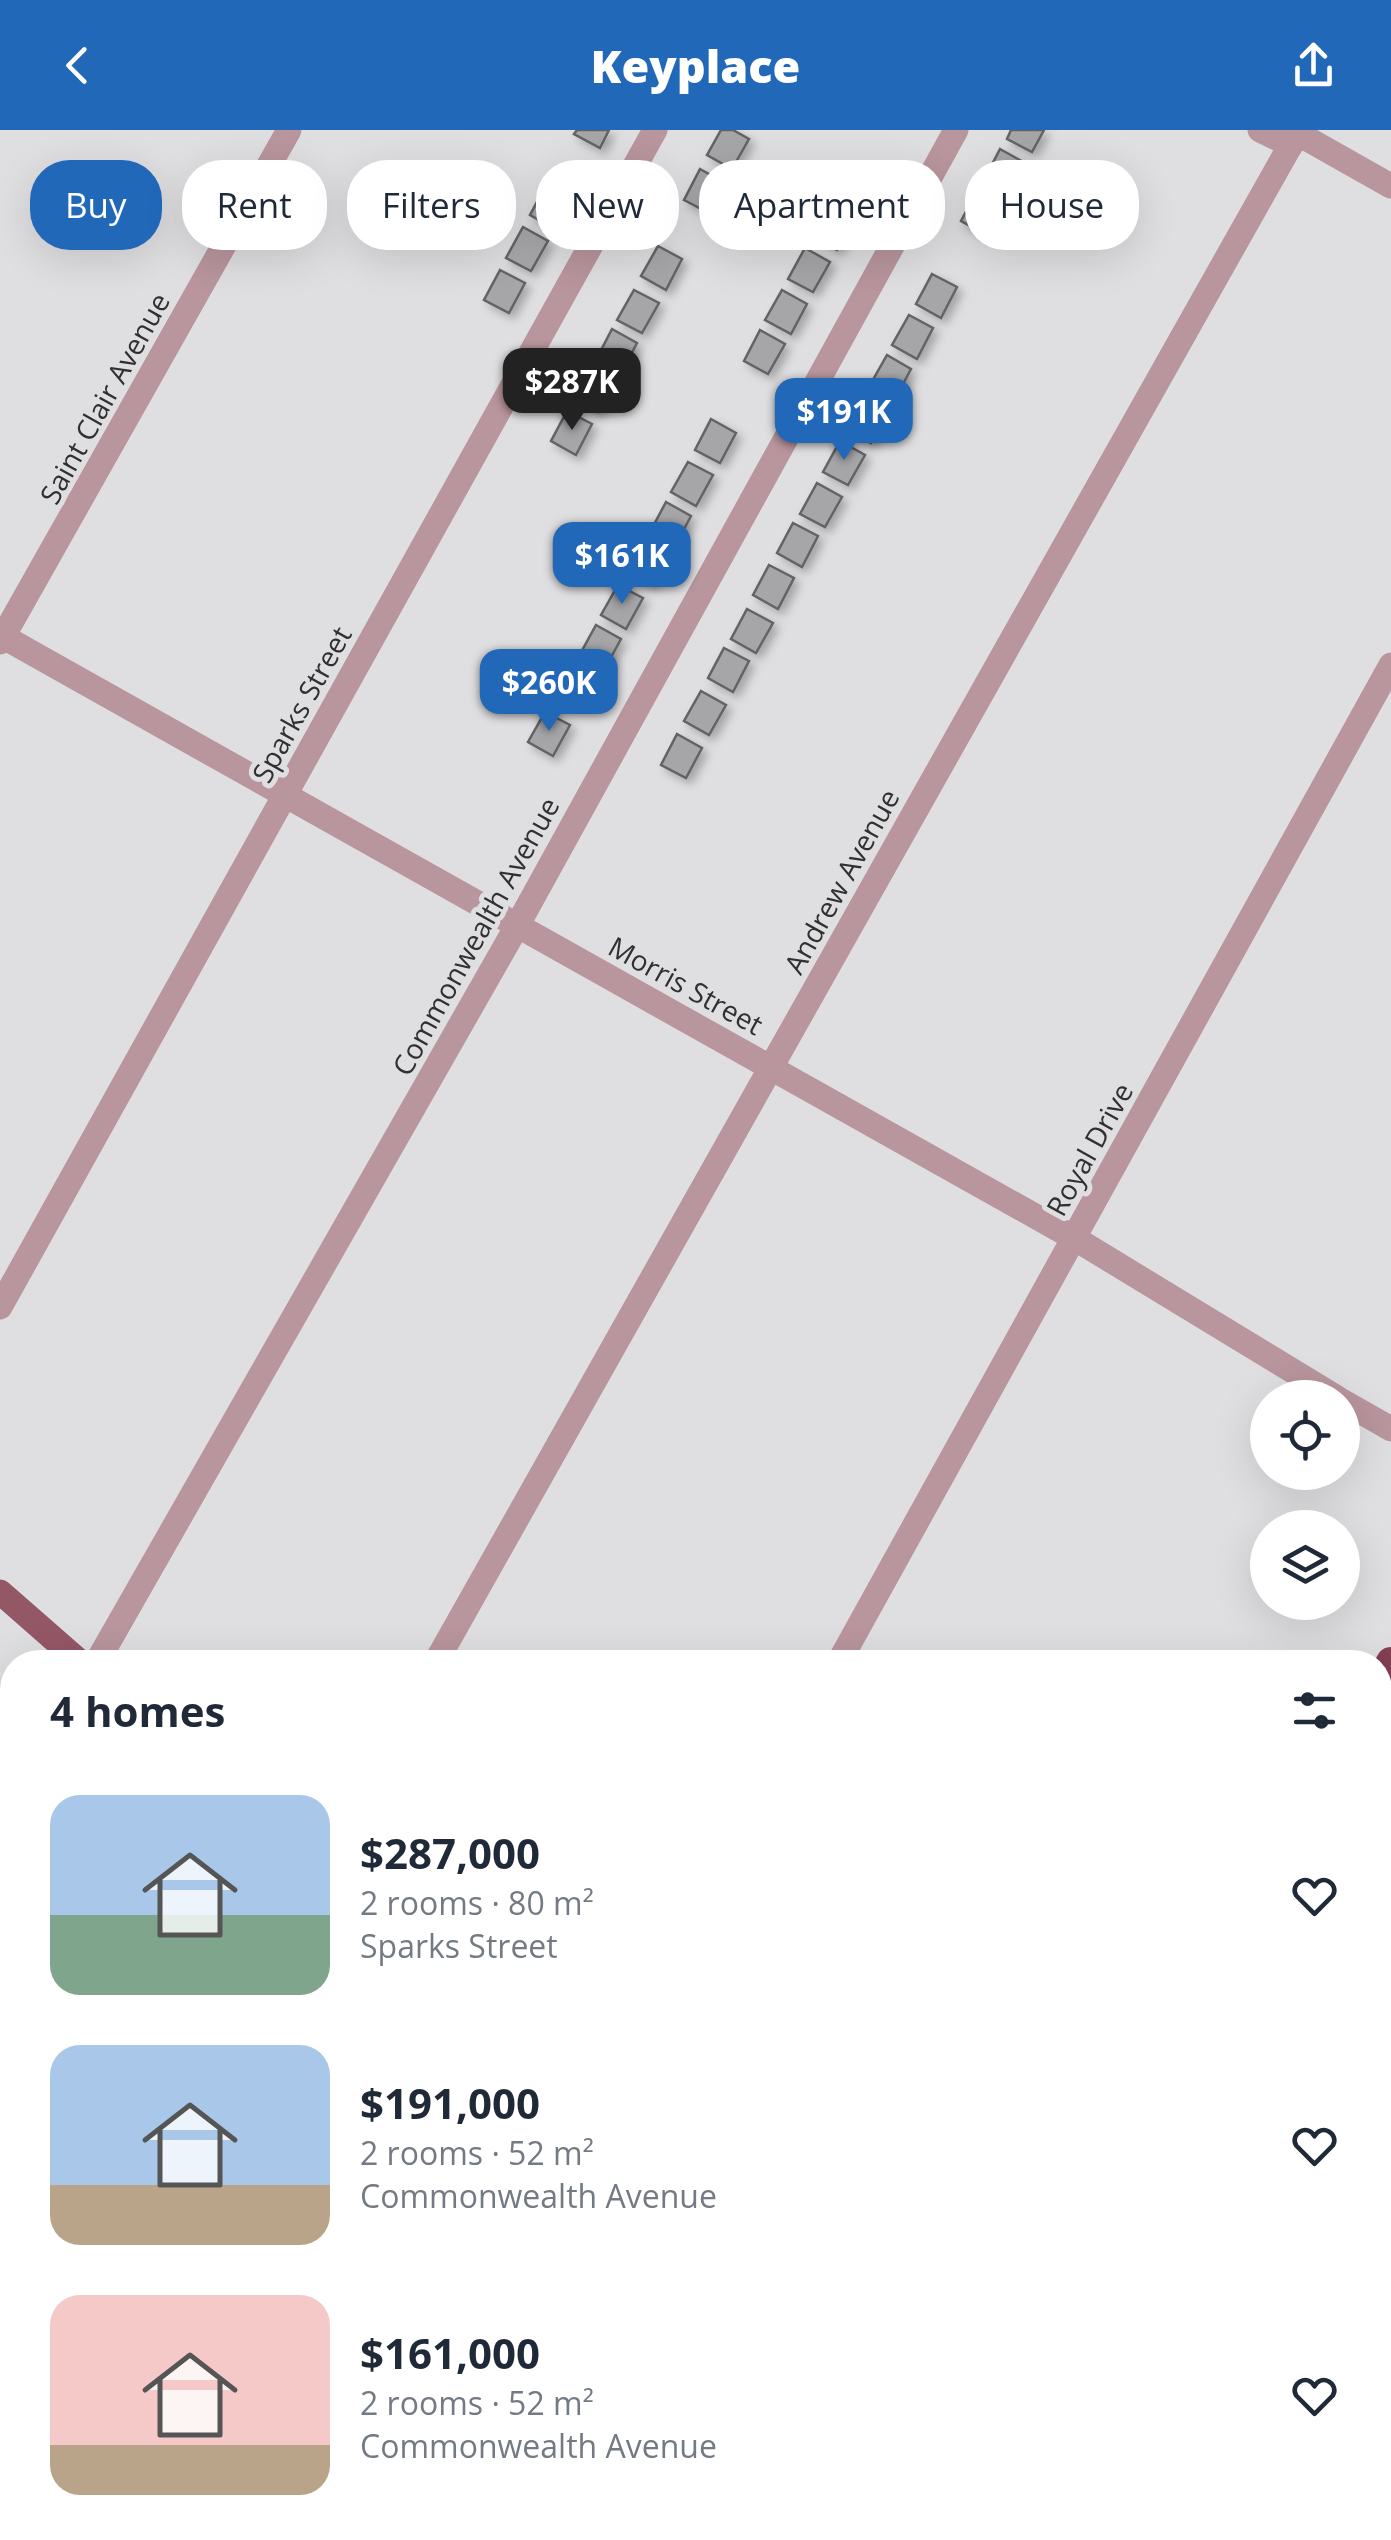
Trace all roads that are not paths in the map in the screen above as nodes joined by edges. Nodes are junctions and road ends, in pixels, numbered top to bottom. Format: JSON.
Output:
{"nodes":[{"id":1,"x":289,"y":130,"type":"edge"},
{"id":2,"x":655,"y":130,"type":"edge"},
{"id":3,"x":956,"y":130,"type":"edge"},
{"id":4,"x":1260,"y":130,"type":"edge"},
{"id":5,"x":1296,"y":136,"type":"edge"},
{"id":6,"x":1391,"y":186,"type":"edge"},
{"id":7,"x":1,"y":638,"type":"edge"},
{"id":8,"x":1391,"y":665,"type":"edge"},
{"id":9,"x":285,"y":796,"type":"junction"},
{"id":10,"x":517,"y":926,"type":"junction"},
{"id":11,"x":770,"y":1068,"type":"junction"},
{"id":12,"x":1074,"y":1238,"type":"junction"},
{"id":13,"x":0,"y":1306,"type":"edge"},
{"id":14,"x":1309,"y":1380,"type":"edge"},
{"id":15,"x":1360,"y":1411,"type":"edge"},
{"id":16,"x":1391,"y":1429,"type":"edge"},
{"id":17,"x":0,"y":1592,"type":"edge"},
{"id":18,"x":66,"y":1650,"type":"edge"},
{"id":19,"x":104,"y":1650,"type":"edge"},
{"id":20,"x":443,"y":1650,"type":"edge"},
{"id":21,"x":847,"y":1650,"type":"edge"}],
"edges":[{"from":1,"to":7,"type":"street","name":"Saint Clair Avenue"},
{"from":2,"to":9,"type":"street","name":"Sparks Street"},
{"from":3,"to":10,"type":"street","name":"Commonwealth Avenue"},
{"from":4,"to":5,"type":"street"},
{"from":5,"to":6,"type":"street"},
{"from":5,"to":11,"type":"street","name":"Andrew Avenue"},
{"from":7,"to":9,"type":"street","name":"Morris Street"},
{"from":8,"to":12,"type":"street","name":"Royal Drive"},
{"from":9,"to":10,"type":"street","name":"Morris Street"},
{"from":9,"to":13,"type":"street","name":"Sparks Street"},
{"from":10,"to":11,"type":"street","name":"Morris Street"},
{"from":10,"to":19,"type":"street","name":"Commonwealth Avenue"},
{"from":11,"to":12,"type":"street","name":"Morris Street"},
{"from":11,"to":20,"type":"street","name":"Andrew Avenue"},
{"from":12,"to":14,"type":"street","name":"Morris Street"},
{"from":12,"to":21,"type":"street","name":"Royal Drive"},
{"from":15,"to":16,"type":"street","name":"Morris Street"},
{"from":17,"to":18,"type":"main road"}]}
